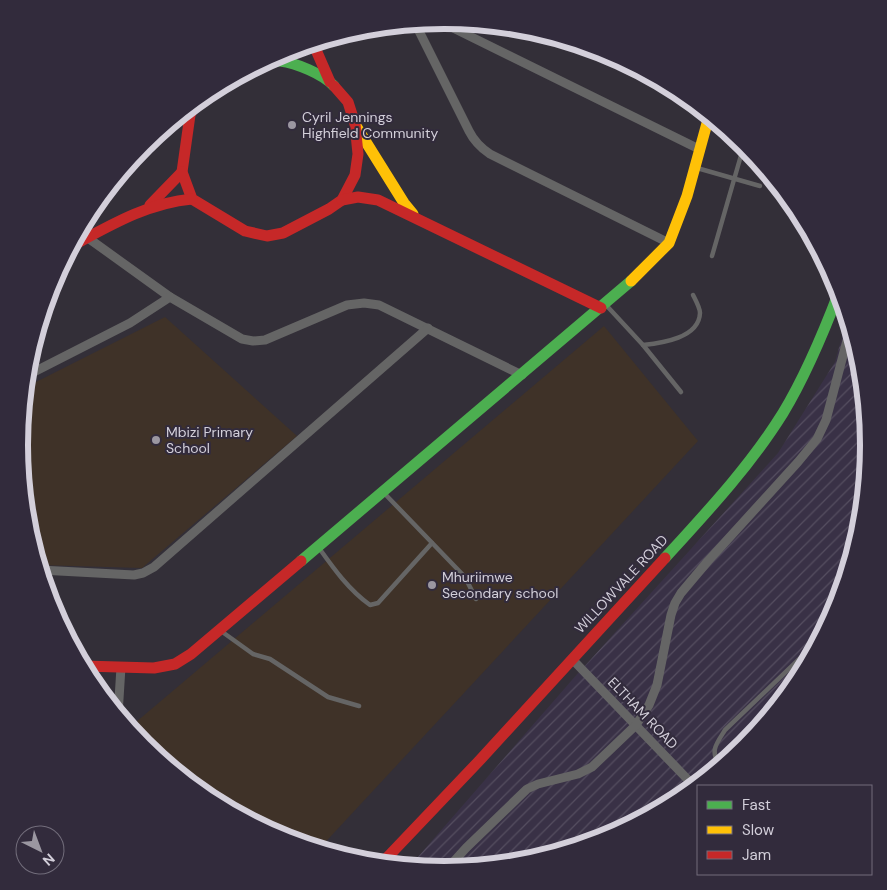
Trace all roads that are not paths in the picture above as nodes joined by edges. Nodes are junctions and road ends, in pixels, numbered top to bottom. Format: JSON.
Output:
{"nodes":[{"id":1,"x":456,"y":29,"type":"edge"},
{"id":2,"x":418,"y":30,"type":"edge"},
{"id":3,"x":316,"y":49,"type":"edge"},
{"id":4,"x":282,"y":62,"type":"edge"},
{"id":5,"x":330,"y":82,"type":"junction"},
{"id":6,"x":190,"y":115,"type":"edge"},
{"id":7,"x":707,"y":123,"type":"edge"},
{"id":8,"x":355,"y":124,"type":"junction"},
{"id":9,"x":699,"y":149,"type":"junction"},
{"id":10,"x":741,"y":155,"type":"edge"},
{"id":11,"x":694,"y":167,"type":"junction"},
{"id":12,"x":182,"y":172,"type":"junction"},
{"id":13,"x":734,"y":179,"type":"junction"},
{"id":14,"x":760,"y":186,"type":"dead end"},
{"id":15,"x":192,"y":199,"type":"junction"},
{"id":16,"x":342,"y":200,"type":"junction"},
{"id":17,"x":148,"y":207,"type":"junction"},
{"id":18,"x":416,"y":217,"type":"junction"},
{"id":19,"x":88,"y":229,"type":"edge"},
{"id":20,"x":88,"y":238,"type":"junction"},
{"id":21,"x":80,"y":242,"type":"edge"},
{"id":22,"x":669,"y":242,"type":"junction"},
{"id":23,"x":712,"y":256,"type":"dead end"},
{"id":24,"x":693,"y":295,"type":"dead end"},
{"id":25,"x":170,"y":296,"type":"junction"},
{"id":26,"x":834,"y":303,"type":"edge"},
{"id":27,"x":603,"y":306,"type":"junction"},
{"id":28,"x":428,"y":328,"type":"junction"},
{"id":29,"x":846,"y":343,"type":"edge"},
{"id":30,"x":643,"y":345,"type":"junction"},
{"id":31,"x":34,"y":372,"type":"edge"},
{"id":32,"x":522,"y":375,"type":"junction"},
{"id":33,"x":681,"y":392,"type":"dead end"},
{"id":34,"x":383,"y":492,"type":"junction"},
{"id":35,"x":432,"y":543,"type":"junction"},
{"id":36,"x":318,"y":547,"type":"junction"},
{"id":37,"x":47,"y":570,"type":"edge"},
{"id":38,"x":476,"y":599,"type":"dead end"},
{"id":39,"x":220,"y":630,"type":"junction"},
{"id":40,"x":802,"y":657,"type":"edge"},
{"id":41,"x":572,"y":659,"type":"junction"},
{"id":42,"x":92,"y":666,"type":"edge"},
{"id":43,"x":121,"y":667,"type":"junction"},
{"id":44,"x":119,"y":705,"type":"edge"},
{"id":45,"x":360,"y":706,"type":"dead end"},
{"id":46,"x":636,"y":725,"type":"junction"},
{"id":47,"x":716,"y":760,"type":"edge"},
{"id":48,"x":689,"y":781,"type":"edge"},
{"id":49,"x":388,"y":857,"type":"edge"},
{"id":50,"x":455,"y":861,"type":"edge"}],
"edges":[{"from":1,"to":9,"type":"street"},
{"from":2,"to":22,"type":"street"},
{"from":3,"to":5,"type":"street"},
{"from":4,"to":5,"type":"street"},
{"from":5,"to":8,"type":"street"},
{"from":6,"to":12,"type":"street"},
{"from":7,"to":9,"type":"street"},
{"from":8,"to":16,"type":"street"},
{"from":8,"to":18,"type":"street"},
{"from":9,"to":11,"type":"street"},
{"from":10,"to":13,"type":"lane"},
{"from":11,"to":13,"type":"lane"},
{"from":11,"to":22,"type":"street"},
{"from":12,"to":15,"type":"street"},
{"from":12,"to":17,"type":"street"},
{"from":13,"to":14,"type":"lane"},
{"from":13,"to":23,"type":"lane"},
{"from":15,"to":16,"type":"street"},
{"from":15,"to":17,"type":"street"},
{"from":16,"to":18,"type":"street"},
{"from":17,"to":20,"type":"street"},
{"from":18,"to":27,"type":"street"},
{"from":19,"to":20,"type":"street"},
{"from":20,"to":21,"type":"street"},
{"from":20,"to":25,"type":"street"},
{"from":22,"to":27,"type":"street"},
{"from":24,"to":30,"type":"lane"},
{"from":25,"to":28,"type":"street"},
{"from":25,"to":31,"type":"street"},
{"from":26,"to":41,"type":"street","name":"WILLOWVALE ROAD"},
{"from":27,"to":30,"type":"lane"},
{"from":27,"to":32,"type":"street"},
{"from":28,"to":32,"type":"street"},
{"from":28,"to":37,"type":"street"},
{"from":29,"to":46,"type":"street"},
{"from":30,"to":33,"type":"lane"},
{"from":32,"to":34,"type":"street"},
{"from":34,"to":35,"type":"lane"},
{"from":34,"to":36,"type":"street"},
{"from":35,"to":36,"type":"lane"},
{"from":35,"to":38,"type":"lane"},
{"from":36,"to":39,"type":"street"},
{"from":39,"to":43,"type":"street"},
{"from":39,"to":45,"type":"lane"},
{"from":40,"to":47,"type":"lane"},
{"from":41,"to":46,"type":"street","name":"ELTHAM ROAD"},
{"from":41,"to":49,"type":"street","name":"WILLOWVALE ROAD"},
{"from":42,"to":43,"type":"street"},
{"from":43,"to":44,"type":"street"},
{"from":46,"to":48,"type":"street","name":"ELTHAM ROAD"},
{"from":46,"to":50,"type":"street"}]}
